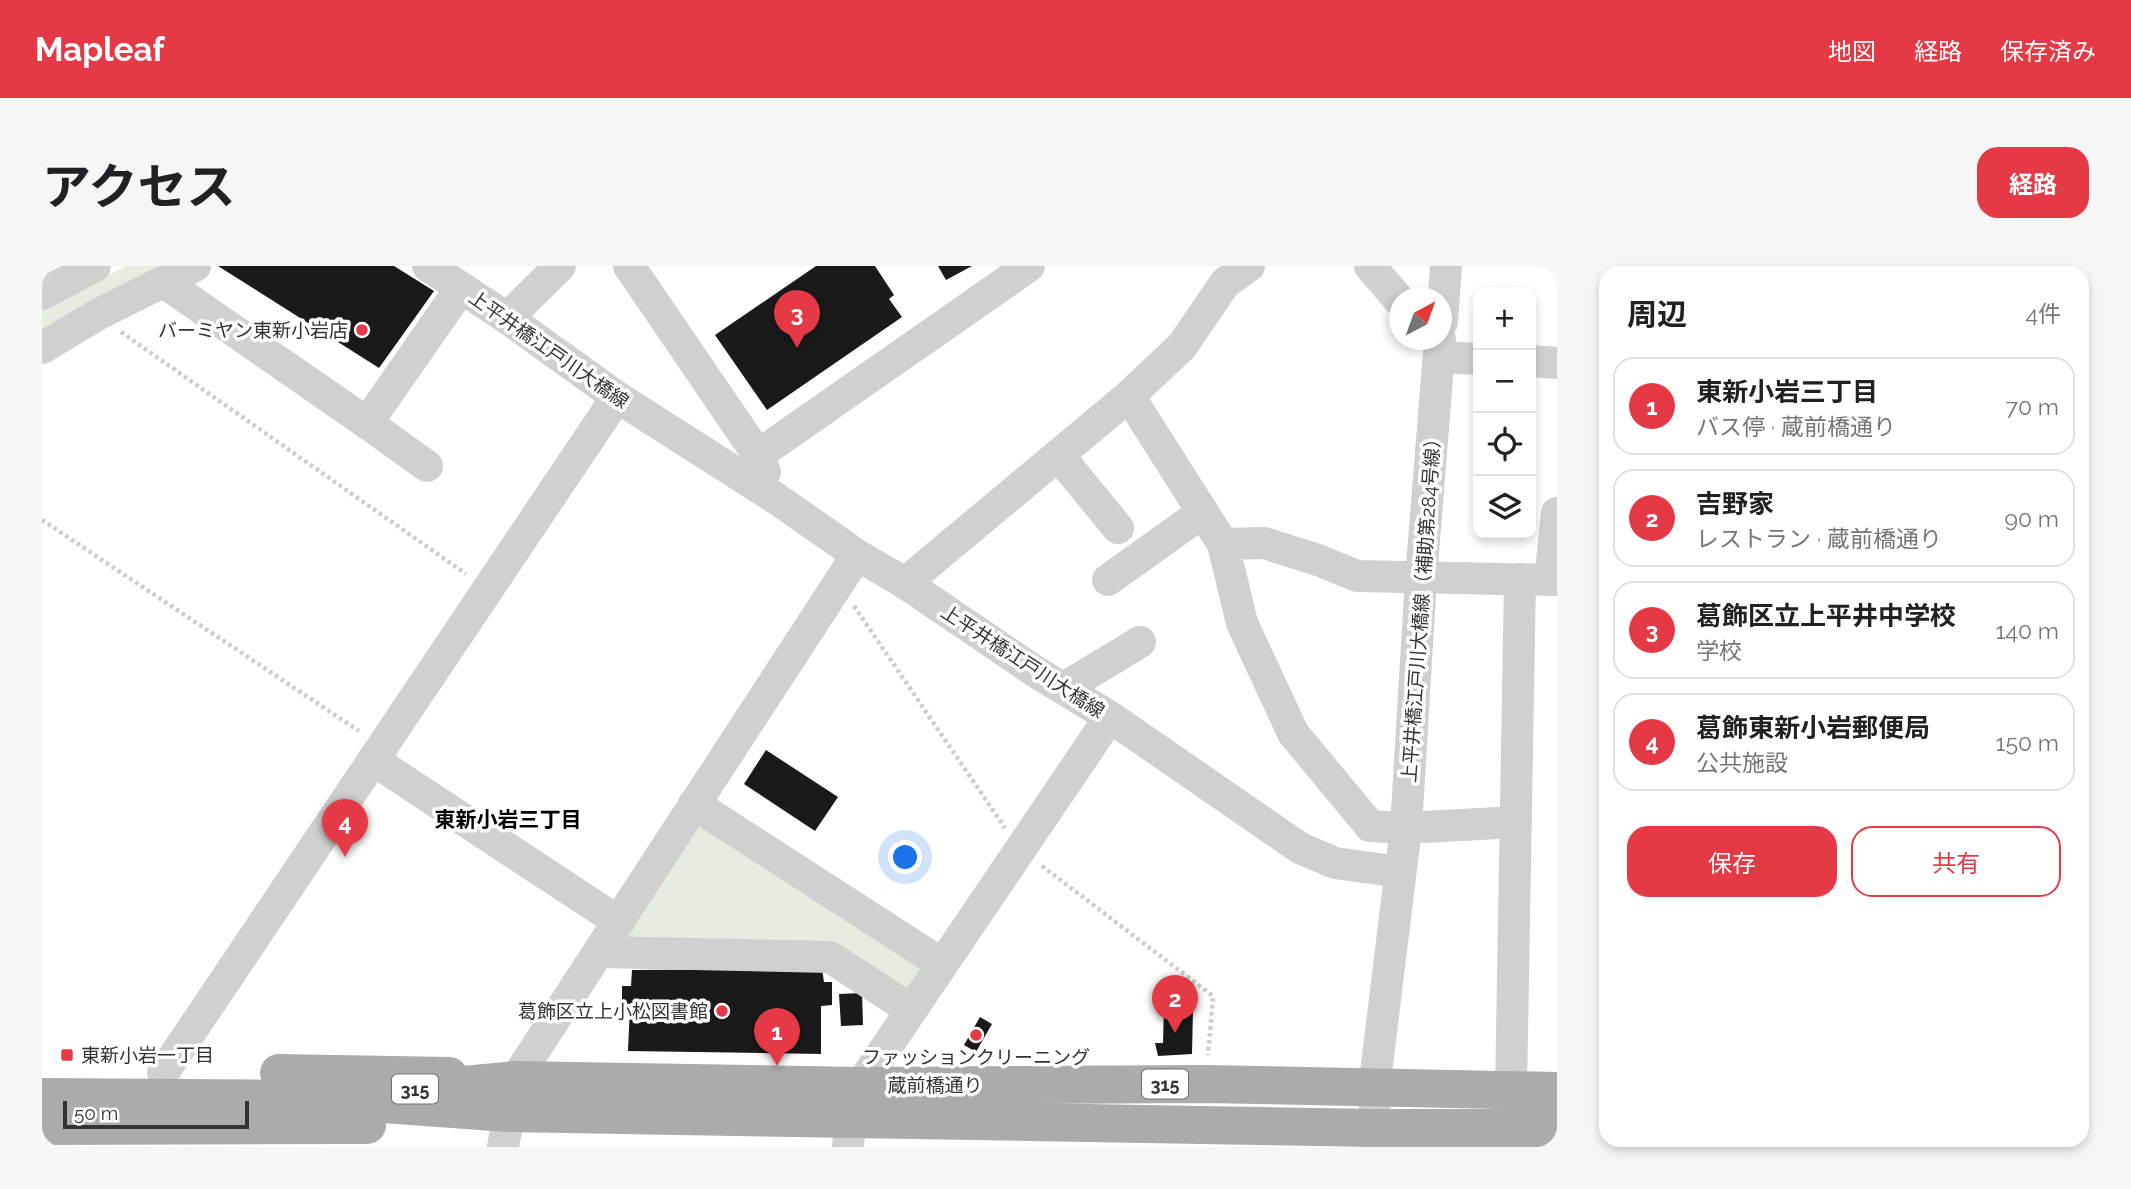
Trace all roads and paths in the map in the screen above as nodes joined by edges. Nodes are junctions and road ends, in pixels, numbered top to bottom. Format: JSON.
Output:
{"nodes":[{"id":1,"x":95,"y":266,"type":"edge"},
{"id":2,"x":195,"y":266,"type":"edge"},
{"id":3,"x":428,"y":266,"type":"edge"},
{"id":4,"x":560,"y":266,"type":"edge"},
{"id":5,"x":629,"y":266,"type":"edge"},
{"id":6,"x":1029,"y":266,"type":"edge"},
{"id":7,"x":1370,"y":266,"type":"edge"},
{"id":8,"x":1446,"y":266,"type":"edge"},
{"id":9,"x":1230,"y":271,"type":"edge"},
{"id":10,"x":165,"y":283,"type":"junction"},
{"id":11,"x":1444,"y":287,"type":"edge"},
{"id":12,"x":461,"y":288,"type":"junction"},
{"id":13,"x":1389,"y":289,"type":"edge"},
{"id":14,"x":42,"y":294,"type":"edge"},
{"id":15,"x":97,"y":315,"type":"junction"},
{"id":16,"x":507,"y":318,"type":"junction"},
{"id":17,"x":42,"y":348,"type":"edge"},
{"id":18,"x":1439,"y":350,"type":"edge"},
{"id":19,"x":1446,"y":350,"type":"edge"},
{"id":20,"x":1473,"y":358,"type":"edge"},
{"id":21,"x":1536,"y":361,"type":"edge"},
{"id":22,"x":1557,"y":363,"type":"edge"},
{"id":23,"x":1129,"y":396,"type":"junction"},
{"id":24,"x":617,"y":397,"type":"junction"},
{"id":25,"x":367,"y":423,"type":"junction"},
{"id":26,"x":758,"y":455,"type":"junction"},
{"id":27,"x":1058,"y":455,"type":"junction"},
{"id":28,"x":427,"y":466,"type":"dead end"},
{"id":29,"x":777,"y":499,"type":"junction"},
{"id":30,"x":1203,"y":512,"type":"junction"},
{"id":31,"x":1557,"y":513,"type":"edge"},
{"id":32,"x":42,"y":520,"type":"edge"},
{"id":33,"x":1118,"y":528,"type":"dead end"},
{"id":34,"x":1223,"y":544,"type":"junction"},
{"id":35,"x":857,"y":555,"type":"junction"},
{"id":36,"x":1421,"y":578,"type":"junction"},
{"id":37,"x":1108,"y":580,"type":"dead end"},
{"id":38,"x":1542,"y":580,"type":"edge"},
{"id":39,"x":905,"y":583,"type":"junction"},
{"id":40,"x":487,"y":589,"type":"junction"},
{"id":41,"x":1140,"y":642,"type":"dead end"},
{"id":42,"x":1064,"y":688,"type":"junction"},
{"id":43,"x":1110,"y":717,"type":"junction"},
{"id":44,"x":373,"y":760,"type":"junction"},
{"id":45,"x":694,"y":804,"type":"junction"},
{"id":46,"x":1516,"y":822,"type":"junction"},
{"id":47,"x":1406,"y":828,"type":"junction"},
{"id":48,"x":1400,"y":872,"type":"junction"},
{"id":49,"x":619,"y":922,"type":"junction"},
{"id":50,"x":599,"y":952,"type":"junction"},
{"id":51,"x":942,"y":964,"type":"junction"},
{"id":52,"x":911,"y":1010,"type":"junction"},
{"id":53,"x":42,"y":1072,"type":"edge"},
{"id":54,"x":163,"y":1073,"type":"junction"},
{"id":55,"x":1374,"y":1089,"type":"junction"},
{"id":56,"x":1511,"y":1091,"type":"junction"},
{"id":57,"x":1557,"y":1091,"type":"edge"},
{"id":58,"x":42,"y":1097,"type":"edge"},
{"id":59,"x":509,"y":1113,"type":"edge"},
{"id":60,"x":852,"y":1117,"type":"edge"},
{"id":61,"x":42,"y":1126,"type":"edge"},
{"id":62,"x":1557,"y":1128,"type":"edge"},
{"id":63,"x":160,"y":1137,"type":"edge"},
{"id":64,"x":1376,"y":1142,"type":"edge"}],
"edges":[{"from":1,"to":14,"type":"street"},
{"from":2,"to":10,"type":"street"},
{"from":3,"to":12,"type":"street","name":"上平井橋江戸川大橋線"},
{"from":4,"to":16,"type":"street"},
{"from":5,"to":26,"type":"street"},
{"from":6,"to":26,"type":"street"},
{"from":7,"to":13,"type":"street"},
{"from":8,"to":11,"type":"street"},
{"from":9,"to":23,"type":"street"},
{"from":10,"to":15,"type":"street"},
{"from":10,"to":25,"type":"street"},
{"from":12,"to":16,"type":"street","name":"上平井橋江戸川大橋線"},
{"from":12,"to":25,"type":"street"},
{"from":15,"to":17,"type":"street"},
{"from":15,"to":40,"type":"path"},
{"from":16,"to":24,"type":"street","name":"上平井橋江戸川大橋線"},
{"from":18,"to":36,"type":"street","name":"上平井橋江戸川大橋線（補助第284号線）"},
{"from":19,"to":20,"type":"street"},
{"from":21,"to":22,"type":"street"},
{"from":23,"to":27,"type":"street"},
{"from":23,"to":30,"type":"street"},
{"from":24,"to":29,"type":"street","name":"上平井橋江戸川大橋線"},
{"from":24,"to":40,"type":"street"},
{"from":25,"to":28,"type":"street"},
{"from":26,"to":29,"type":"street"},
{"from":27,"to":33,"type":"street"},
{"from":27,"to":39,"type":"street"},
{"from":29,"to":35,"type":"street","name":"上平井橋江戸川大橋線"},
{"from":30,"to":34,"type":"street"},
{"from":30,"to":37,"type":"street"},
{"from":31,"to":38,"type":"street"},
{"from":32,"to":44,"type":"path"},
{"from":34,"to":36,"type":"street"},
{"from":34,"to":47,"type":"street"},
{"from":35,"to":39,"type":"street","name":"上平井橋江戸川大橋線"},
{"from":35,"to":45,"type":"street"},
{"from":36,"to":38,"type":"street"},
{"from":36,"to":47,"type":"street","name":"上平井橋江戸川大橋線（補助第284号線）"},
{"from":38,"to":46,"type":"street"},
{"from":39,"to":42,"type":"street","name":"上平井橋江戸川大橋線"},
{"from":40,"to":44,"type":"street"},
{"from":41,"to":42,"type":"street"},
{"from":42,"to":43,"type":"street","name":"上平井橋江戸川大橋線"},
{"from":43,"to":48,"type":"street","name":"上平井橋江戸川大橋線"},
{"from":43,"to":51,"type":"street"},
{"from":44,"to":49,"type":"street"},
{"from":44,"to":54,"type":"street"},
{"from":45,"to":49,"type":"street"},
{"from":45,"to":51,"type":"street"},
{"from":46,"to":47,"type":"street"},
{"from":46,"to":56,"type":"street"},
{"from":47,"to":48,"type":"street","name":"上平井橋江戸川大橋線（補助第284号線）"},
{"from":48,"to":55,"type":"street"},
{"from":49,"to":50,"type":"street"},
{"from":50,"to":52,"type":"street"},
{"from":50,"to":59,"type":"street"},
{"from":51,"to":52,"type":"street"},
{"from":52,"to":60,"type":"street"},
{"from":53,"to":54,"type":"main road"},
{"from":54,"to":59,"type":"main road"},
{"from":55,"to":56,"type":"main road","name":"蔵前橋通り","number":"315"},
{"from":55,"to":60,"type":"main road","name":"蔵前橋通り","number":"315"},
{"from":55,"to":64,"type":"street"},
{"from":56,"to":57,"type":"main road","name":"蔵前橋通り","number":"315"},
{"from":58,"to":59,"type":"main road","name":"蔵前橋通り","number":"315"},
{"from":59,"to":60,"type":"main road","name":"蔵前橋通り","number":"315"},
{"from":59,"to":63,"type":"main road"},
{"from":60,"to":64,"type":"main road","name":"蔵前橋通り","number":"315"},
{"from":61,"to":63,"type":"main road"},
{"from":62,"to":64,"type":"main road","name":"蔵前橋通り","number":"315"}]}
